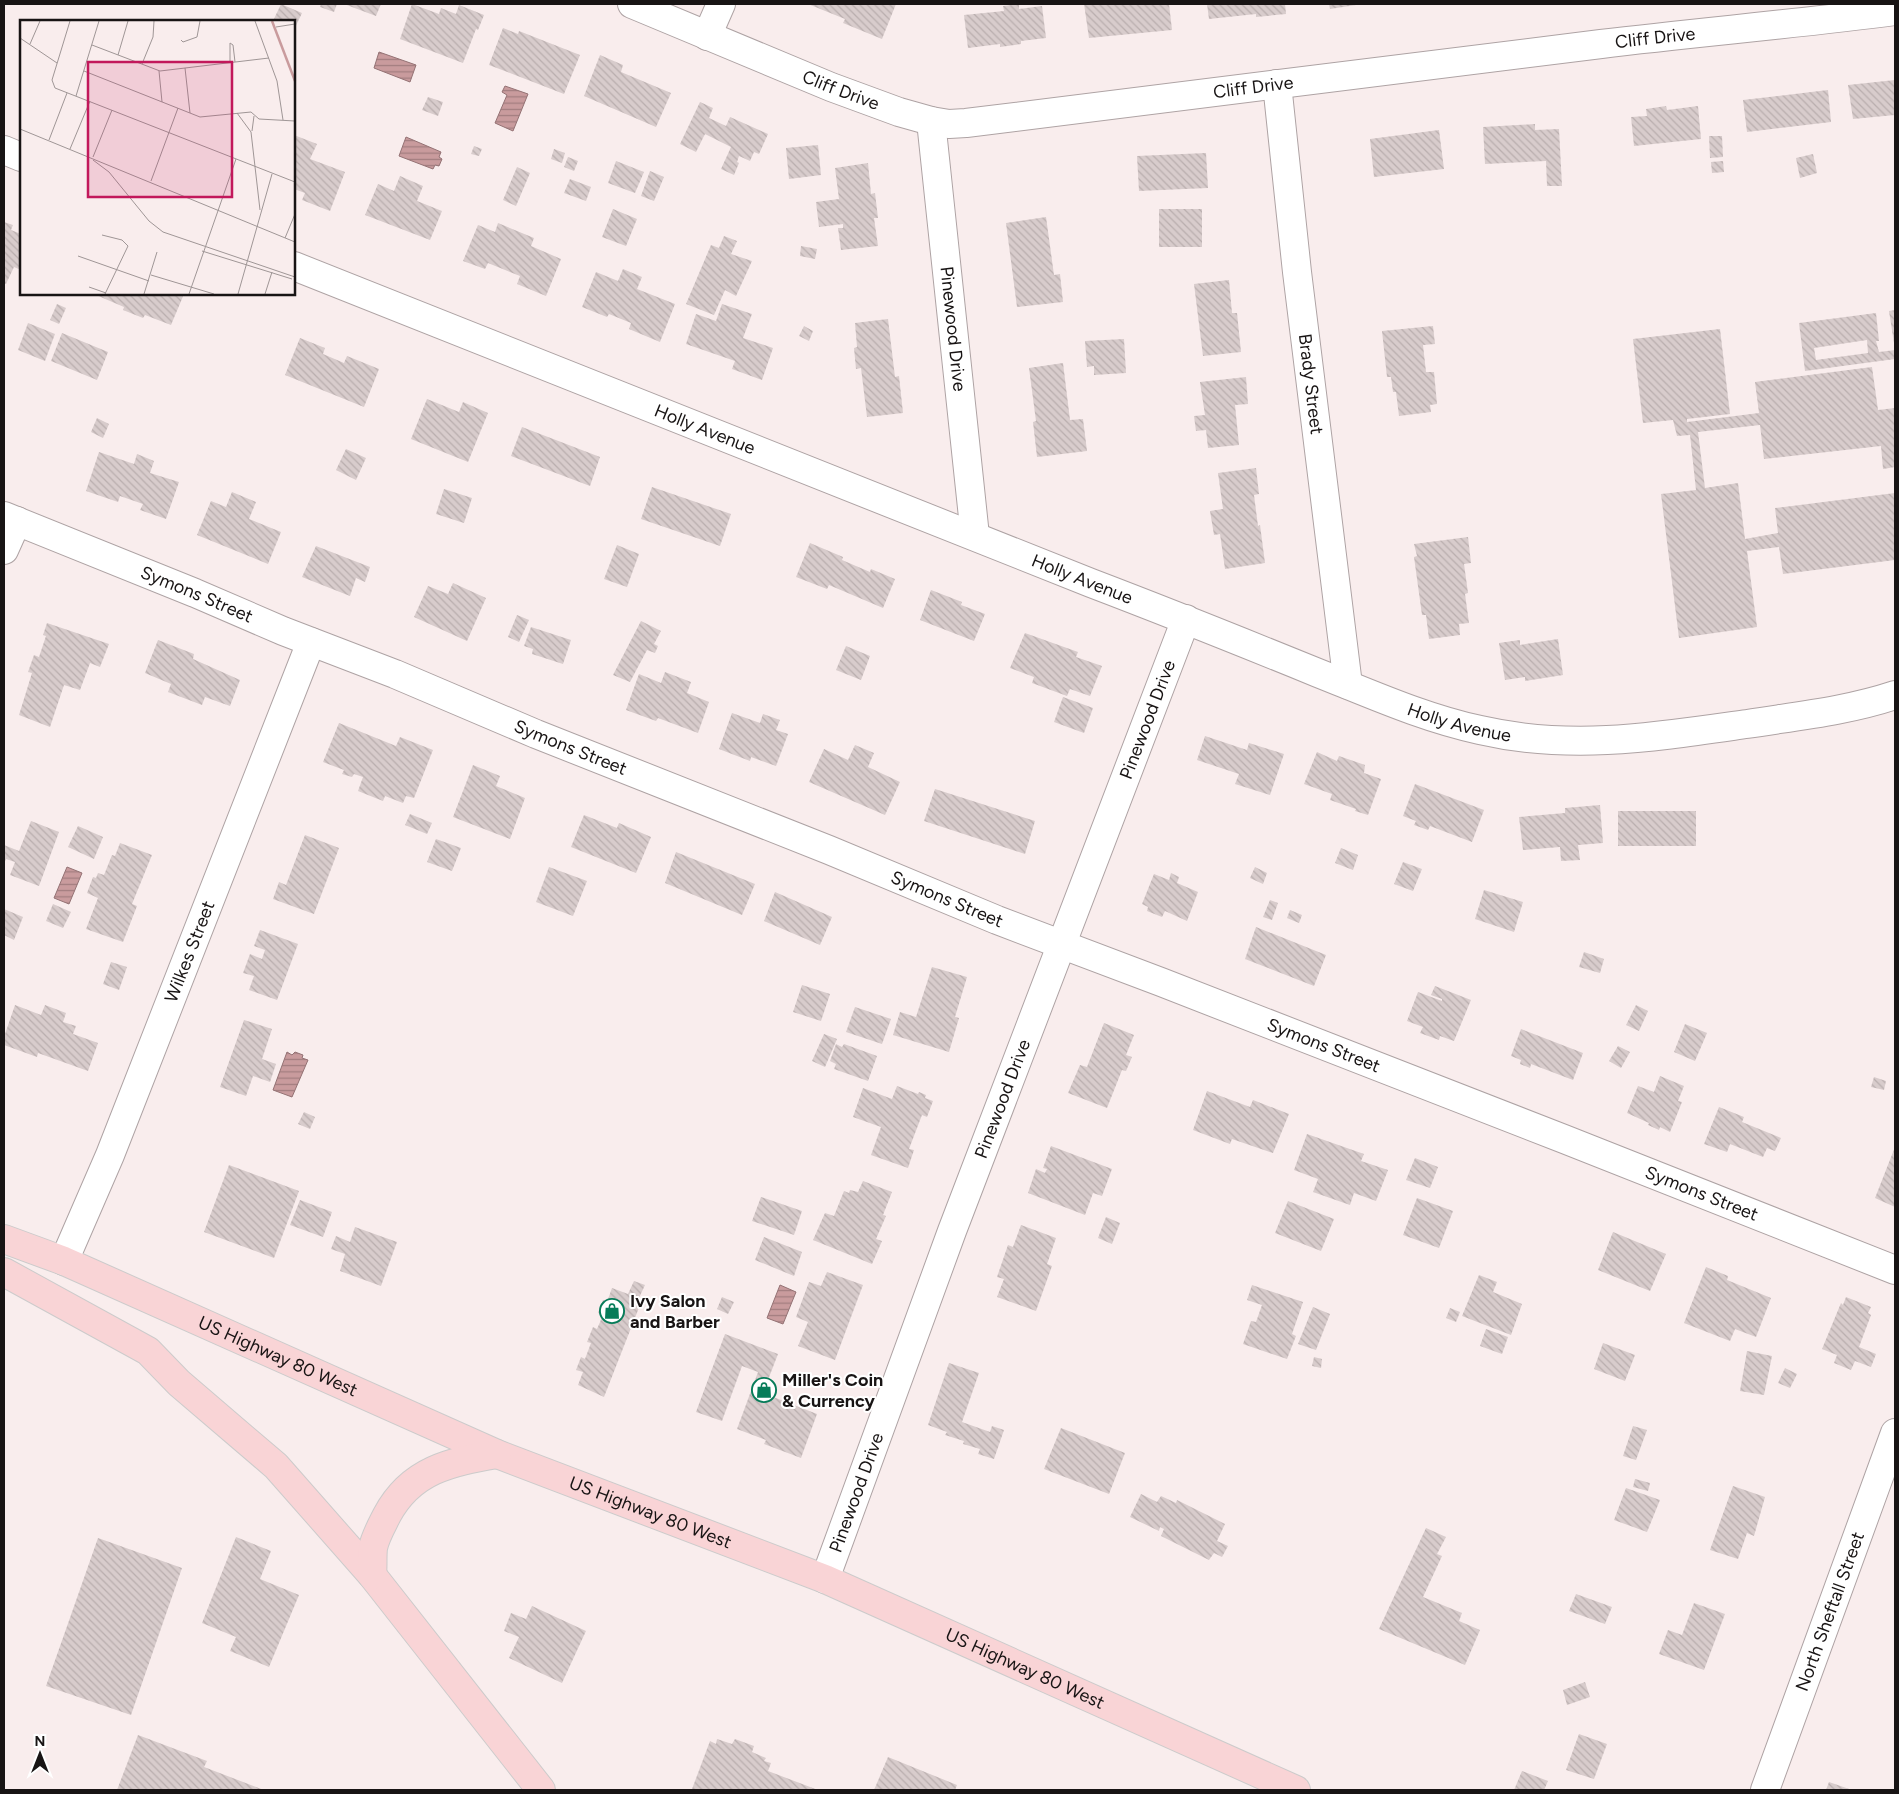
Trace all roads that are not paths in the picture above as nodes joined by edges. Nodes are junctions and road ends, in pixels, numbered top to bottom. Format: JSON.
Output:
{"nodes":[{"id":1,"x":632,"y":4,"type":"edge"},
{"id":2,"x":721,"y":4,"type":"edge"},
{"id":3,"x":1880,"y":10,"type":"edge"},
{"id":4,"x":707,"y":36,"type":"junction"},
{"id":5,"x":1277,"y":84,"type":"junction"},
{"id":6,"x":931,"y":121,"type":"junction"},
{"id":7,"x":4,"y":150,"type":"edge"},
{"id":8,"x":20,"y":157,"type":"edge"},
{"id":9,"x":295,"y":266,"type":"edge"},
{"id":10,"x":10,"y":518,"type":"edge"},
{"id":11,"x":976,"y":536,"type":"junction"},
{"id":12,"x":4,"y":550,"type":"edge"},
{"id":13,"x":1186,"y":619,"type":"junction"},
{"id":14,"x":311,"y":642,"type":"junction"},
{"id":15,"x":1348,"y":685,"type":"junction"},
{"id":16,"x":1895,"y":695,"type":"edge"},
{"id":17,"x":1063,"y":945,"type":"junction"},
{"id":18,"x":4,"y":1239,"type":"edge"},
{"id":19,"x":64,"y":1260,"type":"junction"},
{"id":20,"x":1895,"y":1270,"type":"edge"},
{"id":21,"x":4,"y":1272,"type":"edge"},
{"id":22,"x":1895,"y":1433,"type":"edge"},
{"id":23,"x":497,"y":1454,"type":"junction"},
{"id":24,"x":372,"y":1575,"type":"junction"},
{"id":25,"x":825,"y":1579,"type":"junction"},
{"id":26,"x":541,"y":1790,"type":"edge"},
{"id":27,"x":1296,"y":1790,"type":"edge"},
{"id":28,"x":1765,"y":1790,"type":"edge"}],
"edges":[{"from":1,"to":4,"type":"street","name":"Cliff Drive"},
{"from":2,"to":4,"type":"street"},
{"from":3,"to":5,"type":"street","name":"Cliff Drive"},
{"from":4,"to":6,"type":"street","name":"Cliff Drive"},
{"from":5,"to":6,"type":"street","name":"Cliff Drive"},
{"from":5,"to":15,"type":"street","name":"Brady Street"},
{"from":6,"to":11,"type":"street","name":"Pinewood Drive"},
{"from":7,"to":8,"type":"street"},
{"from":9,"to":11,"type":"street","name":"Holly Avenue"},
{"from":10,"to":12,"type":"street"},
{"from":10,"to":14,"type":"street","name":"Symons Street"},
{"from":11,"to":13,"type":"street","name":"Holly Avenue"},
{"from":13,"to":15,"type":"street","name":"Holly Avenue"},
{"from":13,"to":17,"type":"street","name":"Pinewood Drive"},
{"from":14,"to":17,"type":"street","name":"Symons Street"},
{"from":14,"to":19,"type":"street","name":"Wilkes Street"},
{"from":15,"to":16,"type":"street","name":"Holly Avenue"},
{"from":17,"to":20,"type":"street","name":"Symons Street"},
{"from":17,"to":25,"type":"street","name":"Pinewood Drive"},
{"from":18,"to":19,"type":"main road","name":"US Highway 80 West"},
{"from":19,"to":23,"type":"main road","name":"US Highway 80 West"},
{"from":21,"to":24,"type":"main road"},
{"from":22,"to":28,"type":"street","name":"North Sheftall Street"},
{"from":23,"to":24,"type":"main road"},
{"from":23,"to":25,"type":"main road","name":"US Highway 80 West"},
{"from":24,"to":26,"type":"main road"},
{"from":25,"to":27,"type":"main road","name":"US Highway 80 West"}]}
